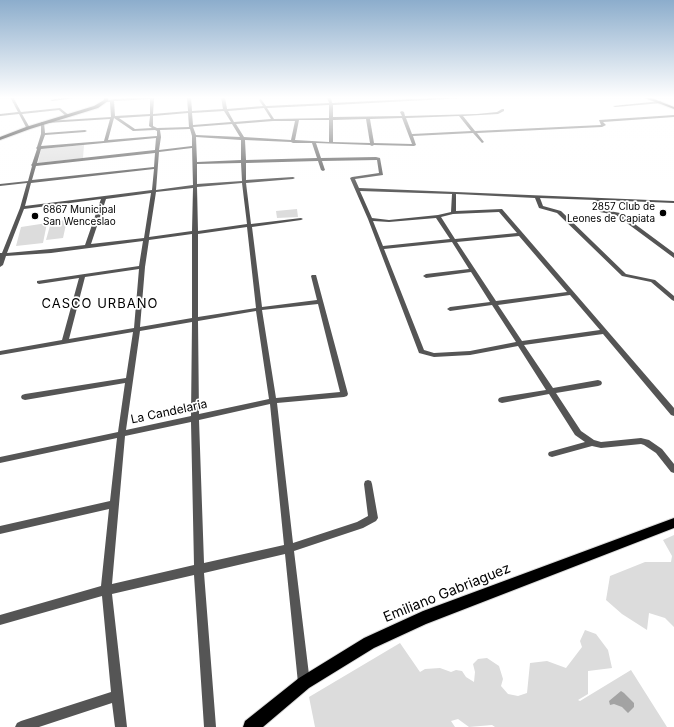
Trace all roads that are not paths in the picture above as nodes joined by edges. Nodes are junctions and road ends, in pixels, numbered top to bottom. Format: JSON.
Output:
{"nodes":[{"id":1,"x":21,"y":131,"type":"edge"},
{"id":2,"x":44,"y":131,"type":"edge"},
{"id":3,"x":75,"y":131,"type":"edge"},
{"id":4,"x":109,"y":131,"type":"edge"},
{"id":5,"x":140,"y":131,"type":"edge"},
{"id":6,"x":169,"y":131,"type":"edge"},
{"id":7,"x":192,"y":131,"type":"edge"},
{"id":8,"x":237,"y":131,"type":"edge"},
{"id":9,"x":295,"y":131,"type":"edge"},
{"id":10,"x":332,"y":131,"type":"edge"},
{"id":11,"x":370,"y":131,"type":"edge"},
{"id":12,"x":409,"y":131,"type":"edge"},
{"id":13,"x":496,"y":131,"type":"edge"},
{"id":14,"x":473,"y":132,"type":"junction"},
{"id":15,"x":157,"y":133,"type":"junction"},
{"id":16,"x":43,"y":134,"type":"junction"},
{"id":17,"x":411,"y":135,"type":"junction"},
{"id":18,"x":194,"y":136,"type":"junction"},
{"id":19,"x":0,"y":139,"type":"edge"},
{"id":20,"x":243,"y":139,"type":"junction"},
{"id":21,"x":106,"y":142,"type":"junction"},
{"id":22,"x":293,"y":142,"type":"junction"},
{"id":23,"x":482,"y":142,"type":"dead end"},
{"id":24,"x":314,"y":143,"type":"junction"},
{"id":25,"x":331,"y":143,"type":"junction"},
{"id":26,"x":372,"y":145,"type":"junction"},
{"id":27,"x":38,"y":148,"type":"junction"},
{"id":28,"x":194,"y":148,"type":"junction"},
{"id":29,"x":157,"y":151,"type":"junction"},
{"id":30,"x":320,"y":159,"type":"junction"},
{"id":31,"x":245,"y":161,"type":"junction"},
{"id":32,"x":195,"y":163,"type":"junction"},
{"id":33,"x":33,"y":165,"type":"junction"},
{"id":34,"x":155,"y":168,"type":"junction"},
{"id":35,"x":323,"y":170,"type":"dead end"},
{"id":36,"x":293,"y":178,"type":"dead end"},
{"id":37,"x":244,"y":181,"type":"junction"},
{"id":38,"x":29,"y":182,"type":"junction"},
{"id":39,"x":0,"y":185,"type":"edge"},
{"id":40,"x":195,"y":186,"type":"junction"},
{"id":41,"x":356,"y":189,"type":"junction"},
{"id":42,"x":154,"y":190,"type":"junction"},
{"id":43,"x":454,"y":193,"type":"junction"},
{"id":44,"x":538,"y":196,"type":"junction"},
{"id":45,"x":104,"y":197,"type":"junction"},
{"id":46,"x":596,"y":199,"type":"junction"},
{"id":47,"x":674,"y":202,"type":"edge"},
{"id":48,"x":22,"y":208,"type":"junction"},
{"id":49,"x":453,"y":213,"type":"junction"},
{"id":50,"x":438,"y":216,"type":"junction"},
{"id":51,"x":301,"y":219,"type":"dead end"},
{"id":52,"x":370,"y":219,"type":"junction"},
{"id":53,"x":249,"y":224,"type":"junction"},
{"id":54,"x":196,"y":231,"type":"junction"},
{"id":55,"x":520,"y":234,"type":"junction"},
{"id":56,"x":148,"y":238,"type":"junction"},
{"id":57,"x":452,"y":240,"type":"junction"},
{"id":58,"x":88,"y":245,"type":"junction"},
{"id":59,"x":381,"y":248,"type":"junction"},
{"id":60,"x":2,"y":255,"type":"edge"},
{"id":61,"x":674,"y":256,"type":"edge"},
{"id":62,"x":0,"y":265,"type":"edge"},
{"id":63,"x":142,"y":267,"type":"junction"},
{"id":64,"x":471,"y":270,"type":"junction"},
{"id":65,"x":82,"y":276,"type":"junction"},
{"id":66,"x":314,"y":276,"type":"dead end"},
{"id":67,"x":426,"y":276,"type":"dead end"},
{"id":68,"x":40,"y":282,"type":"dead end"},
{"id":69,"x":571,"y":293,"type":"junction"},
{"id":70,"x":674,"y":299,"type":"edge"},
{"id":71,"x":320,"y":302,"type":"junction"},
{"id":72,"x":494,"y":302,"type":"junction"},
{"id":73,"x":450,"y":309,"type":"dead end"},
{"id":74,"x":259,"y":310,"type":"junction"},
{"id":75,"x":195,"y":320,"type":"junction"},
{"id":76,"x":137,"y":330,"type":"junction"},
{"id":77,"x":603,"y":332,"type":"junction"},
{"id":78,"x":65,"y":342,"type":"junction"},
{"id":79,"x":521,"y":343,"type":"junction"},
{"id":80,"x":0,"y":353,"type":"edge"},
{"id":81,"x":129,"y":380,"type":"junction"},
{"id":82,"x":598,"y":383,"type":"dead end"},
{"id":83,"x":552,"y":392,"type":"junction"},
{"id":84,"x":25,"y":397,"type":"dead end"},
{"id":85,"x":502,"y":400,"type":"dead end"},
{"id":86,"x":273,"y":401,"type":"junction"},
{"id":87,"x":674,"y":413,"type":"edge"},
{"id":88,"x":194,"y":419,"type":"junction"},
{"id":89,"x":121,"y":435,"type":"junction"},
{"id":90,"x":592,"y":443,"type":"junction"},
{"id":91,"x":552,"y":454,"type":"dead end"},
{"id":92,"x":0,"y":460,"type":"edge"},
{"id":93,"x":674,"y":470,"type":"edge"},
{"id":94,"x":368,"y":484,"type":"dead end"},
{"id":95,"x":114,"y":504,"type":"junction"},
{"id":96,"x":674,"y":523,"type":"edge"},
{"id":97,"x":0,"y":530,"type":"edge"},
{"id":98,"x":288,"y":549,"type":"junction"},
{"id":99,"x":199,"y":568,"type":"junction"},
{"id":100,"x":106,"y":590,"type":"junction"},
{"id":101,"x":0,"y":620,"type":"edge"},
{"id":102,"x":304,"y":683,"type":"junction"},
{"id":103,"x":116,"y":696,"type":"junction"},
{"id":104,"x":21,"y":727,"type":"edge"},
{"id":105,"x":121,"y":727,"type":"edge"},
{"id":106,"x":210,"y":727,"type":"edge"},
{"id":107,"x":251,"y":727,"type":"edge"}],
"edges":[{"from":1,"to":19,"type":"main road"},
{"from":2,"to":16,"type":"street"},
{"from":3,"to":16,"type":"street"},
{"from":4,"to":21,"type":"street"},
{"from":5,"to":15,"type":"street"},
{"from":6,"to":15,"type":"street"},
{"from":7,"to":18,"type":"street"},
{"from":8,"to":20,"type":"street"},
{"from":9,"to":22,"type":"street"},
{"from":10,"to":25,"type":"street"},
{"from":11,"to":26,"type":"street"},
{"from":12,"to":17,"type":"street"},
{"from":13,"to":14,"type":"street"},
{"from":14,"to":17,"type":"street"},
{"from":14,"to":23,"type":"street"},
{"from":15,"to":21,"type":"street"},
{"from":15,"to":29,"type":"street"},
{"from":16,"to":27,"type":"street"},
{"from":17,"to":26,"type":"street"},
{"from":18,"to":20,"type":"street"},
{"from":18,"to":28,"type":"street"},
{"from":20,"to":22,"type":"street"},
{"from":20,"to":31,"type":"street"},
{"from":21,"to":27,"type":"street"},
{"from":22,"to":24,"type":"street"},
{"from":24,"to":25,"type":"street"},
{"from":24,"to":30,"type":"street"},
{"from":25,"to":26,"type":"street"},
{"from":27,"to":33,"type":"street"},
{"from":28,"to":29,"type":"street"},
{"from":28,"to":32,"type":"street"},
{"from":29,"to":33,"type":"street"},
{"from":29,"to":34,"type":"street"},
{"from":30,"to":31,"type":"street"},
{"from":30,"to":35,"type":"street"},
{"from":30,"to":41,"type":"street"},
{"from":31,"to":32,"type":"street"},
{"from":31,"to":37,"type":"street"},
{"from":32,"to":40,"type":"street"},
{"from":33,"to":38,"type":"street"},
{"from":34,"to":38,"type":"street"},
{"from":34,"to":42,"type":"street"},
{"from":36,"to":37,"type":"street"},
{"from":37,"to":40,"type":"street"},
{"from":37,"to":53,"type":"street"},
{"from":38,"to":39,"type":"street"},
{"from":38,"to":48,"type":"street"},
{"from":40,"to":42,"type":"street"},
{"from":40,"to":54,"type":"street"},
{"from":41,"to":43,"type":"street"},
{"from":41,"to":52,"type":"street"},
{"from":42,"to":45,"type":"street"},
{"from":42,"to":56,"type":"street"},
{"from":43,"to":44,"type":"street"},
{"from":43,"to":49,"type":"street"},
{"from":44,"to":46,"type":"street"},
{"from":44,"to":70,"type":"street"},
{"from":45,"to":48,"type":"street"},
{"from":45,"to":58,"type":"street"},
{"from":46,"to":47,"type":"street"},
{"from":46,"to":61,"type":"street"},
{"from":48,"to":60,"type":"street"},
{"from":49,"to":50,"type":"street"},
{"from":49,"to":55,"type":"street"},
{"from":50,"to":52,"type":"street"},
{"from":50,"to":57,"type":"street"},
{"from":51,"to":53,"type":"street"},
{"from":52,"to":59,"type":"street"},
{"from":53,"to":54,"type":"street"},
{"from":53,"to":74,"type":"street"},
{"from":54,"to":56,"type":"street"},
{"from":54,"to":75,"type":"street"},
{"from":55,"to":57,"type":"street"},
{"from":55,"to":69,"type":"street"},
{"from":56,"to":58,"type":"street"},
{"from":56,"to":63,"type":"street"},
{"from":57,"to":59,"type":"street"},
{"from":57,"to":64,"type":"street"},
{"from":58,"to":60,"type":"street"},
{"from":59,"to":79,"type":"street"},
{"from":60,"to":62,"type":"street"},
{"from":63,"to":65,"type":"street"},
{"from":63,"to":76,"type":"street"},
{"from":64,"to":67,"type":"street"},
{"from":64,"to":72,"type":"street"},
{"from":65,"to":68,"type":"street"},
{"from":65,"to":78,"type":"street"},
{"from":66,"to":71,"type":"street"},
{"from":69,"to":72,"type":"street"},
{"from":69,"to":77,"type":"street"},
{"from":71,"to":74,"type":"street"},
{"from":71,"to":86,"type":"street","name":"La Candelaria"},
{"from":72,"to":73,"type":"street"},
{"from":72,"to":79,"type":"street"},
{"from":74,"to":75,"type":"street"},
{"from":74,"to":86,"type":"street"},
{"from":75,"to":76,"type":"street"},
{"from":75,"to":88,"type":"street"},
{"from":76,"to":78,"type":"street"},
{"from":76,"to":81,"type":"street"},
{"from":77,"to":79,"type":"street"},
{"from":77,"to":87,"type":"street"},
{"from":78,"to":80,"type":"street"},
{"from":79,"to":83,"type":"street"},
{"from":81,"to":84,"type":"street"},
{"from":81,"to":89,"type":"street"},
{"from":82,"to":83,"type":"street"},
{"from":83,"to":85,"type":"street"},
{"from":83,"to":90,"type":"street"},
{"from":86,"to":88,"type":"street","name":"La Candelaria"},
{"from":86,"to":98,"type":"street"},
{"from":88,"to":89,"type":"street","name":"La Candelaria"},
{"from":88,"to":99,"type":"street"},
{"from":89,"to":92,"type":"street","name":"La Candelaria"},
{"from":89,"to":95,"type":"street"},
{"from":90,"to":91,"type":"street"},
{"from":90,"to":93,"type":"street"},
{"from":94,"to":98,"type":"street"},
{"from":95,"to":97,"type":"street"},
{"from":95,"to":100,"type":"street"},
{"from":96,"to":102,"type":"main road","name":"Emiliano Gabriaguez"},
{"from":98,"to":99,"type":"street"},
{"from":98,"to":102,"type":"street"},
{"from":99,"to":100,"type":"street"},
{"from":99,"to":106,"type":"street"},
{"from":100,"to":101,"type":"street"},
{"from":100,"to":103,"type":"street"},
{"from":102,"to":107,"type":"main road","name":"Emiliano Gabriaguez"},
{"from":103,"to":104,"type":"street"},
{"from":103,"to":105,"type":"street"}]}
